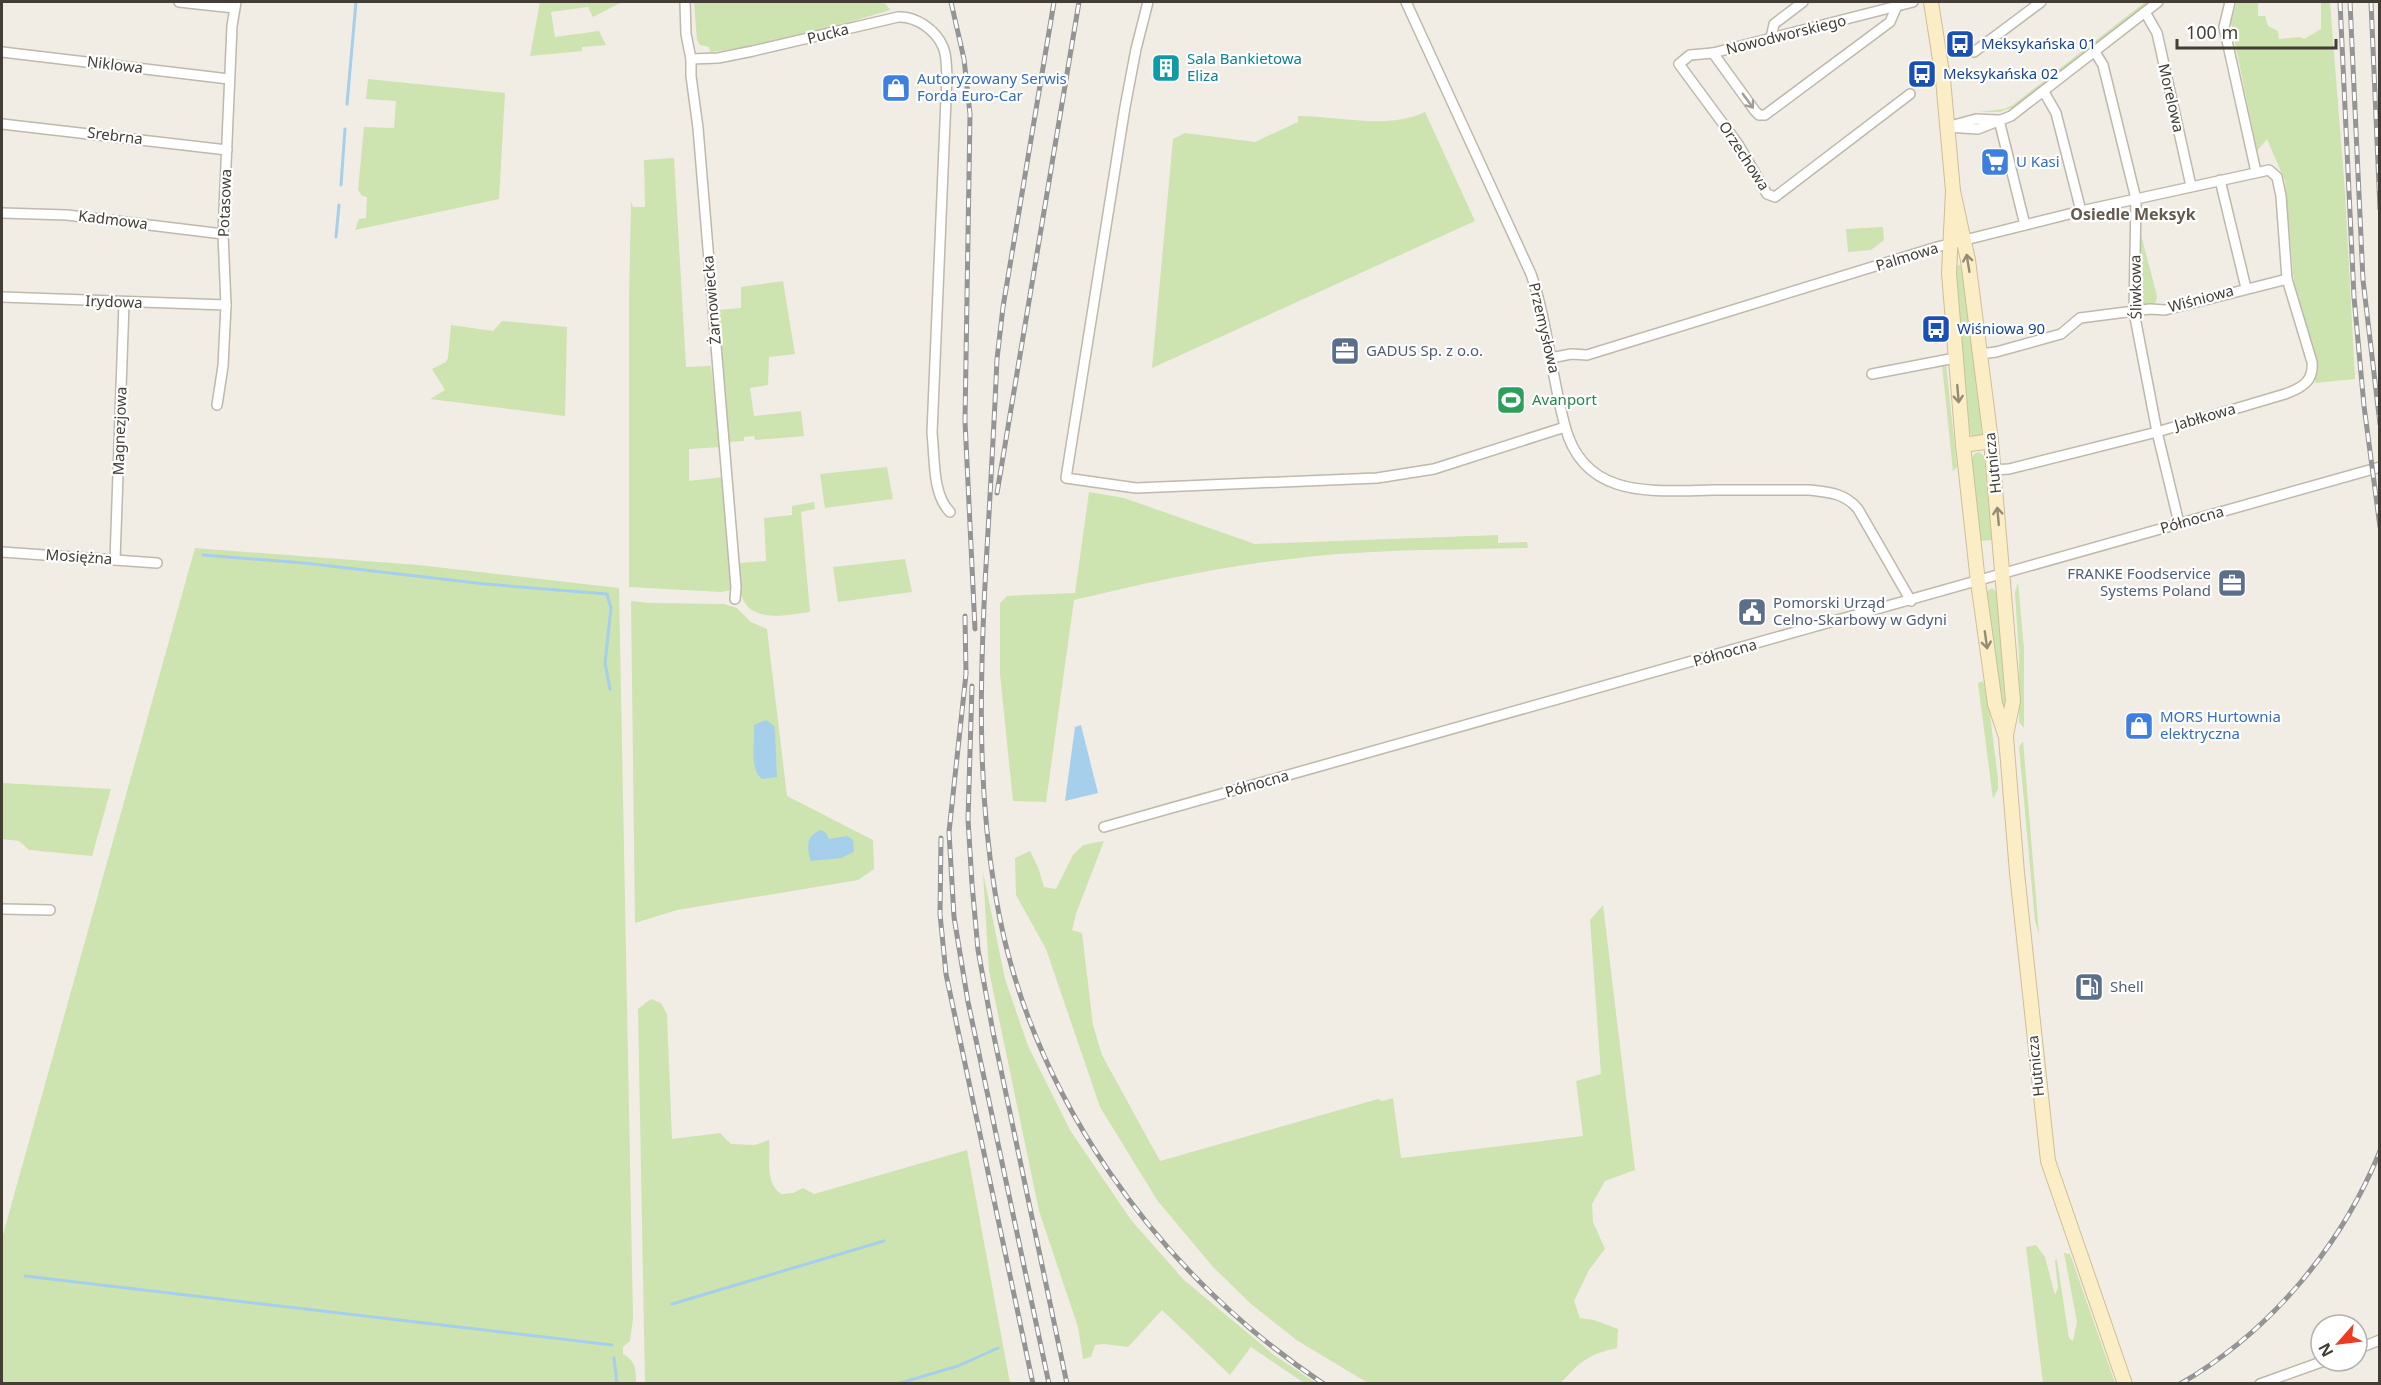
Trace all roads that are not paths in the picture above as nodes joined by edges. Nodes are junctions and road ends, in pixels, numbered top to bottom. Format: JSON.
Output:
{"nodes":[{"id":1,"x":179,"y":2,"type":"edge"},
{"id":2,"x":685,"y":2,"type":"edge"},
{"id":3,"x":1148,"y":2,"type":"edge"},
{"id":4,"x":1406,"y":2,"type":"edge"},
{"id":5,"x":1803,"y":2,"type":"edge"},
{"id":6,"x":1913,"y":2,"type":"edge"},
{"id":7,"x":1931,"y":2,"type":"edge"},
{"id":8,"x":2041,"y":2,"type":"edge"},
{"id":9,"x":2158,"y":2,"type":"edge"},
{"id":10,"x":2230,"y":2,"type":"edge"},
{"id":11,"x":235,"y":5,"type":"edge"},
{"id":12,"x":1896,"y":8,"type":"junction"},
{"id":13,"x":2145,"y":12,"type":"junction"},
{"id":14,"x":1771,"y":38,"type":"junction"},
{"id":15,"x":2,"y":52,"type":"edge"},
{"id":16,"x":1974,"y":52,"type":"dead end"},
{"id":17,"x":2095,"y":52,"type":"junction"},
{"id":18,"x":1713,"y":53,"type":"junction"},
{"id":19,"x":691,"y":59,"type":"junction"},
{"id":20,"x":229,"y":79,"type":"junction"},
{"id":21,"x":2044,"y":92,"type":"junction"},
{"id":22,"x":1910,"y":94,"type":"dead end"},
{"id":23,"x":1999,"y":120,"type":"junction"},
{"id":24,"x":2,"y":124,"type":"edge"},
{"id":25,"x":1947,"y":127,"type":"junction"},
{"id":26,"x":227,"y":150,"type":"junction"},
{"id":27,"x":2269,"y":170,"type":"joint"},
{"id":28,"x":2256,"y":172,"type":"junction"},
{"id":29,"x":2220,"y":180,"type":"junction"},
{"id":30,"x":2191,"y":186,"type":"junction"},
{"id":31,"x":1953,"y":191,"type":"junction"},
{"id":32,"x":2136,"y":199,"type":"junction"},
{"id":33,"x":2081,"y":211,"type":"junction"},
{"id":34,"x":2,"y":213,"type":"edge"},
{"id":35,"x":2025,"y":225,"type":"junction"},
{"id":36,"x":223,"y":234,"type":"junction"},
{"id":37,"x":1964,"y":240,"type":"junction"},
{"id":38,"x":1950,"y":244,"type":"junction"},
{"id":39,"x":2287,"y":279,"type":"junction"},
{"id":40,"x":2246,"y":288,"type":"junction"},
{"id":41,"x":2,"y":297,"type":"edge"},
{"id":42,"x":124,"y":303,"type":"junction"},
{"id":43,"x":226,"y":305,"type":"junction"},
{"id":44,"x":2134,"y":312,"type":"junction"},
{"id":45,"x":1980,"y":354,"type":"junction"},
{"id":46,"x":1551,"y":358,"type":"junction"},
{"id":47,"x":1955,"y":358,"type":"junction"},
{"id":48,"x":1872,"y":374,"type":"dead end"},
{"id":49,"x":217,"y":405,"type":"dead end"},
{"id":50,"x":1565,"y":428,"type":"junction"},
{"id":51,"x":2157,"y":432,"type":"junction"},
{"id":52,"x":1991,"y":441,"type":"junction"},
{"id":53,"x":1963,"y":445,"type":"junction"},
{"id":54,"x":2379,"y":467,"type":"edge"},
{"id":55,"x":1994,"y":470,"type":"junction"},
{"id":56,"x":950,"y":512,"type":"dead end"},
{"id":57,"x":2179,"y":523,"type":"junction"},
{"id":58,"x":2,"y":552,"type":"edge"},
{"id":59,"x":115,"y":560,"type":"junction"},
{"id":60,"x":157,"y":563,"type":"dead end"},
{"id":61,"x":2003,"y":574,"type":"junction"},
{"id":62,"x":1978,"y":582,"type":"junction"},
{"id":63,"x":735,"y":599,"type":"dead end"},
{"id":64,"x":1911,"y":601,"type":"junction"},
{"id":65,"x":2006,"y":736,"type":"junction"},
{"id":66,"x":1104,"y":827,"type":"dead end"},
{"id":67,"x":2,"y":909,"type":"edge"},
{"id":68,"x":50,"y":910,"type":"dead end"},
{"id":69,"x":2309,"y":1366,"type":"edge"},
{"id":70,"x":2125,"y":1383,"type":"edge"},
{"id":71,"x":2260,"y":1383,"type":"edge"}],
"edges":[{"from":1,"to":11,"type":"street"},
{"from":2,"to":19,"type":"street","name":"Żarnowiecka"},
{"from":3,"to":50,"type":"street"},
{"from":4,"to":46,"type":"street","name":"Przemysłowa"},
{"from":5,"to":14,"type":"street"},
{"from":6,"to":12,"type":"street","name":"Nowodworskiego"},
{"from":7,"to":25,"type":"main road","name":"Hutnicza"},
{"from":8,"to":16,"type":"street"},
{"from":9,"to":13,"type":"street"},
{"from":10,"to":28,"type":"street"},
{"from":11,"to":20,"type":"street","name":"Potasowa"},
{"from":12,"to":14,"type":"street","name":"Nowodworskiego"},
{"from":18,"to":12,"type":"street","name":"Nowodworskiego","one_way":true},
{"from":13,"to":17,"type":"street"},
{"from":13,"to":30,"type":"street","name":"Morelowa"},
{"from":14,"to":18,"type":"street","name":"Nowodworskiego"},
{"from":15,"to":20,"type":"street","name":"Niklowa"},
{"from":17,"to":21,"type":"street"},
{"from":17,"to":32,"type":"street","name":"Śliwkowa"},
{"from":18,"to":22,"type":"street","name":"Orzechowa"},
{"from":19,"to":56,"type":"street","name":"Pucka"},
{"from":19,"to":63,"type":"street","name":"Żarnowiecka"},
{"from":20,"to":26,"type":"street","name":"Potasowa"},
{"from":21,"to":23,"type":"street"},
{"from":21,"to":33,"type":"street"},
{"from":23,"to":25,"type":"street"},
{"from":23,"to":35,"type":"street"},
{"from":24,"to":26,"type":"street","name":"Srebrna"},
{"from":25,"to":31,"type":"main road","name":"Hutnicza"},
{"from":26,"to":36,"type":"street","name":"Potasowa"},
{"from":27,"to":28,"type":"street","name":"Palmowa"},
{"from":27,"to":39,"type":"street","name":"Jabłkowa"},
{"from":28,"to":29,"type":"street","name":"Palmowa"},
{"from":29,"to":30,"type":"street","name":"Palmowa"},
{"from":29,"to":40,"type":"street"},
{"from":30,"to":32,"type":"street","name":"Palmowa"},
{"from":31,"to":37,"type":"main road","name":"Hutnicza"},
{"from":31,"to":38,"type":"main road","name":"Hutnicza"},
{"from":32,"to":33,"type":"street","name":"Palmowa"},
{"from":32,"to":44,"type":"street","name":"Śliwkowa"},
{"from":33,"to":35,"type":"street","name":"Palmowa"},
{"from":34,"to":36,"type":"street","name":"Kadmowa"},
{"from":35,"to":37,"type":"street","name":"Palmowa"},
{"from":36,"to":43,"type":"street","name":"Potasowa"},
{"from":37,"to":38,"type":"street","name":"Palmowa"},
{"from":45,"to":37,"type":"main road","name":"Hutnicza","one_way":true},
{"from":38,"to":46,"type":"street","name":"Palmowa"},
{"from":38,"to":47,"type":"main road","name":"Hutnicza"},
{"from":39,"to":40,"type":"street","name":"Wiśniowa"},
{"from":39,"to":51,"type":"street","name":"Jabłkowa"},
{"from":40,"to":44,"type":"street","name":"Wiśniowa"},
{"from":41,"to":42,"type":"street","name":"Irydowa"},
{"from":42,"to":43,"type":"street","name":"Irydowa"},
{"from":42,"to":59,"type":"street","name":"Magnezjowa"},
{"from":43,"to":49,"type":"street","name":"Potasowa"},
{"from":44,"to":45,"type":"street","name":"Wiśniowa"},
{"from":44,"to":51,"type":"street","name":"Śliwkowa"},
{"from":45,"to":52,"type":"main road","name":"Hutnicza"},
{"from":46,"to":50,"type":"street","name":"Przemysłowa"},
{"from":47,"to":48,"type":"street"},
{"from":47,"to":53,"type":"main road","name":"Hutnicza","one_way":true},
{"from":50,"to":64,"type":"street","name":"Przemysłowa"},
{"from":51,"to":55,"type":"street","name":"Jabłkowa"},
{"from":51,"to":57,"type":"street","name":"Śliwkowa"},
{"from":52,"to":53,"type":"main road"},
{"from":52,"to":55,"type":"main road","name":"Hutnicza"},
{"from":53,"to":62,"type":"main road","name":"Hutnicza"},
{"from":54,"to":57,"type":"street","name":"Północna"},
{"from":61,"to":55,"type":"main road","name":"Hutnicza","one_way":true},
{"from":57,"to":61,"type":"street","name":"Północna"},
{"from":58,"to":59,"type":"street","name":"Mosiężna"},
{"from":59,"to":60,"type":"street","name":"Mosiężna"},
{"from":61,"to":62,"type":"street","name":"Północna"},
{"from":61,"to":65,"type":"main road","name":"Hutnicza"},
{"from":62,"to":64,"type":"street","name":"Północna"},
{"from":62,"to":65,"type":"main road","name":"Hutnicza","one_way":true},
{"from":64,"to":66,"type":"street","name":"Północna"},
{"from":65,"to":70,"type":"main road","name":"Hutnicza"},
{"from":67,"to":68,"type":"street"},
{"from":69,"to":71,"type":"street"}]}
